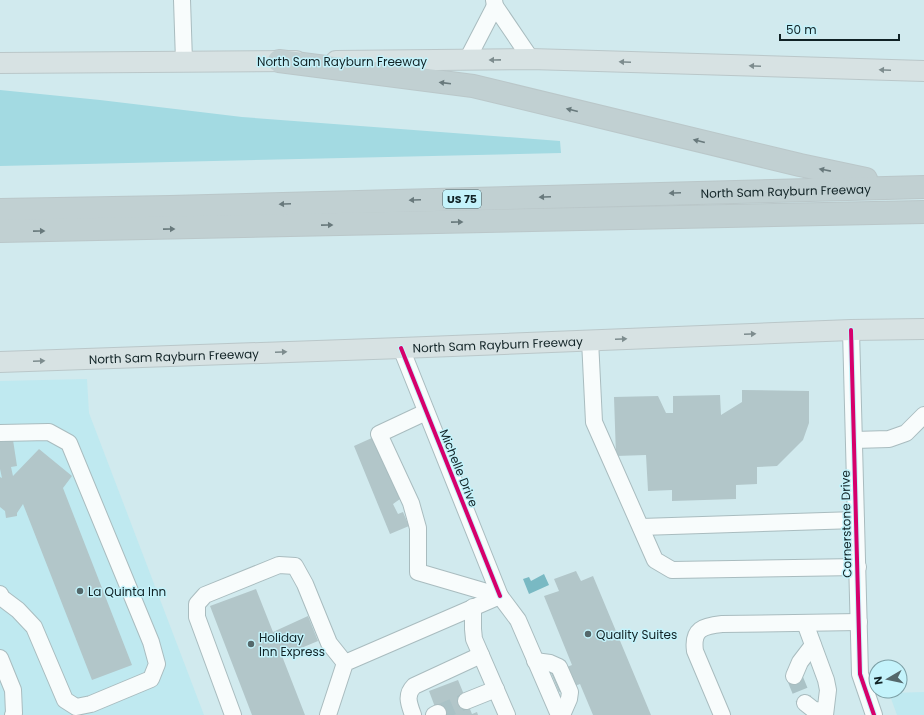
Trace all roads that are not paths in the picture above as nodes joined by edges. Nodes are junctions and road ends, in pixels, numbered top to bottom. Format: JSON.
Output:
{"nodes":[{"id":1,"x":182,"y":0,"type":"edge"},
{"id":2,"x":494,"y":3,"type":"edge"},
{"id":3,"x":531,"y":59,"type":"junction"},
{"id":4,"x":467,"y":60,"type":"junction"},
{"id":5,"x":184,"y":61,"type":"junction"},
{"id":6,"x":279,"y":61,"type":"junction"},
{"id":7,"x":0,"y":63,"type":"edge"},
{"id":8,"x":924,"y":71,"type":"edge"},
{"id":9,"x":914,"y":186,"type":"edge"},
{"id":10,"x":0,"y":210,"type":"edge"},
{"id":11,"x":924,"y":212,"type":"edge"},
{"id":12,"x":0,"y":232,"type":"edge"},
{"id":13,"x":924,"y":329,"type":"edge"},
{"id":14,"x":851,"y":330,"type":"junction"},
{"id":15,"x":590,"y":340,"type":"junction"},
{"id":16,"x":400,"y":348,"type":"junction"},
{"id":17,"x":0,"y":362,"type":"edge"},
{"id":18,"x":426,"y":412,"type":"junction"},
{"id":19,"x":924,"y":415,"type":"edge"},
{"id":20,"x":0,"y":432,"type":"edge"},
{"id":21,"x":854,"y":440,"type":"junction"},
{"id":22,"x":856,"y":520,"type":"junction"},
{"id":23,"x":641,"y":526,"type":"junction"},
{"id":24,"x":858,"y":567,"type":"junction"},
{"id":25,"x":0,"y":594,"type":"edge"},
{"id":26,"x":500,"y":596,"type":"junction"},
{"id":27,"x":473,"y":607,"type":"junction"},
{"id":28,"x":859,"y":622,"type":"junction"},
{"id":29,"x":805,"y":623,"type":"junction"},
{"id":30,"x":813,"y":644,"type":"junction"},
{"id":31,"x":481,"y":655,"type":"junction"},
{"id":32,"x":0,"y":658,"type":"edge"},
{"id":33,"x":535,"y":660,"type":"junction"},
{"id":34,"x":345,"y":663,"type":"junction"},
{"id":35,"x":794,"y":676,"type":"dead end"},
{"id":36,"x":496,"y":689,"type":"junction"},
{"id":37,"x":466,"y":701,"type":"tunnel mouth"},
{"id":38,"x":805,"y":703,"type":"tunnel mouth"},
{"id":39,"x":825,"y":713,"type":"edge"},
{"id":40,"x":13,"y":715,"type":"edge"},
{"id":41,"x":233,"y":715,"type":"edge"},
{"id":42,"x":328,"y":715,"type":"edge"},
{"id":43,"x":413,"y":715,"type":"edge"},
{"id":44,"x":507,"y":715,"type":"edge"},
{"id":45,"x":559,"y":715,"type":"edge"},
{"id":46,"x":562,"y":715,"type":"edge"},
{"id":47,"x":722,"y":715,"type":"edge"},
{"id":48,"x":874,"y":715,"type":"edge"}],
"edges":[{"from":1,"to":5,"type":"street"},
{"from":2,"to":3,"type":"street"},
{"from":2,"to":4,"type":"street"},
{"from":3,"to":4,"type":"main road","name":"North Sam Rayburn Freeway","one_way":true},
{"from":8,"to":3,"type":"main road","name":"North Sam Rayburn Freeway","one_way":true},
{"from":4,"to":6,"type":"main road","name":"North Sam Rayburn Freeway"},
{"from":5,"to":6,"type":"main road","name":"North Sam Rayburn Freeway"},
{"from":5,"to":7,"type":"main road","name":"North Sam Rayburn Freeway"},
{"from":9,"to":6,"type":"highway","one_way":true},
{"from":9,"to":10,"type":"highway","name":"North Sam Rayburn Freeway","number":"US 75","one_way":true},
{"from":12,"to":11,"type":"highway","name":"North Sam Rayburn Freeway","number":"US 75","one_way":true},
{"from":13,"to":14,"type":"main road","name":"North Sam Rayburn Freeway"},
{"from":15,"to":14,"type":"main road","name":"North Sam Rayburn Freeway","one_way":true},
{"from":14,"to":21,"type":"street","name":"Cornerstone Drive"},
{"from":15,"to":16,"type":"main road","name":"North Sam Rayburn Freeway"},
{"from":15,"to":23,"type":"street"},
{"from":17,"to":16,"type":"main road","name":"North Sam Rayburn Freeway","one_way":true},
{"from":16,"to":18,"type":"street","name":"Michelle Drive"},
{"from":18,"to":26,"type":"street","name":"Michelle Drive"},
{"from":18,"to":26,"type":"street"},
{"from":19,"to":21,"type":"street"},
{"from":20,"to":25,"type":"street"},
{"from":21,"to":22,"type":"street","name":"Cornerstone Drive"},
{"from":22,"to":23,"type":"street"},
{"from":22,"to":24,"type":"street","name":"Cornerstone Drive"},
{"from":23,"to":24,"type":"street"},
{"from":24,"to":28,"type":"street","name":"Cornerstone Drive"},
{"from":26,"to":27,"type":"street"},
{"from":26,"to":33,"type":"street","name":"Michelle Drive"},
{"from":27,"to":31,"type":"street"},
{"from":27,"to":34,"type":"street"},
{"from":28,"to":29,"type":"street"},
{"from":28,"to":48,"type":"street","name":"Cornerstone Drive"},
{"from":29,"to":30,"type":"street"},
{"from":29,"to":47,"type":"street"},
{"from":30,"to":35,"type":"street"},
{"from":30,"to":39,"type":"street"},
{"from":31,"to":36,"type":"street"},
{"from":31,"to":43,"type":"street"},
{"from":32,"to":40,"type":"street"},
{"from":33,"to":45,"type":"street","name":"Michelle Drive"},
{"from":33,"to":46,"type":"street"},
{"from":34,"to":41,"type":"street"},
{"from":34,"to":42,"type":"street"},
{"from":36,"to":37,"type":"street"},
{"from":36,"to":44,"type":"street"},
{"from":38,"to":39,"type":"street"}]}
